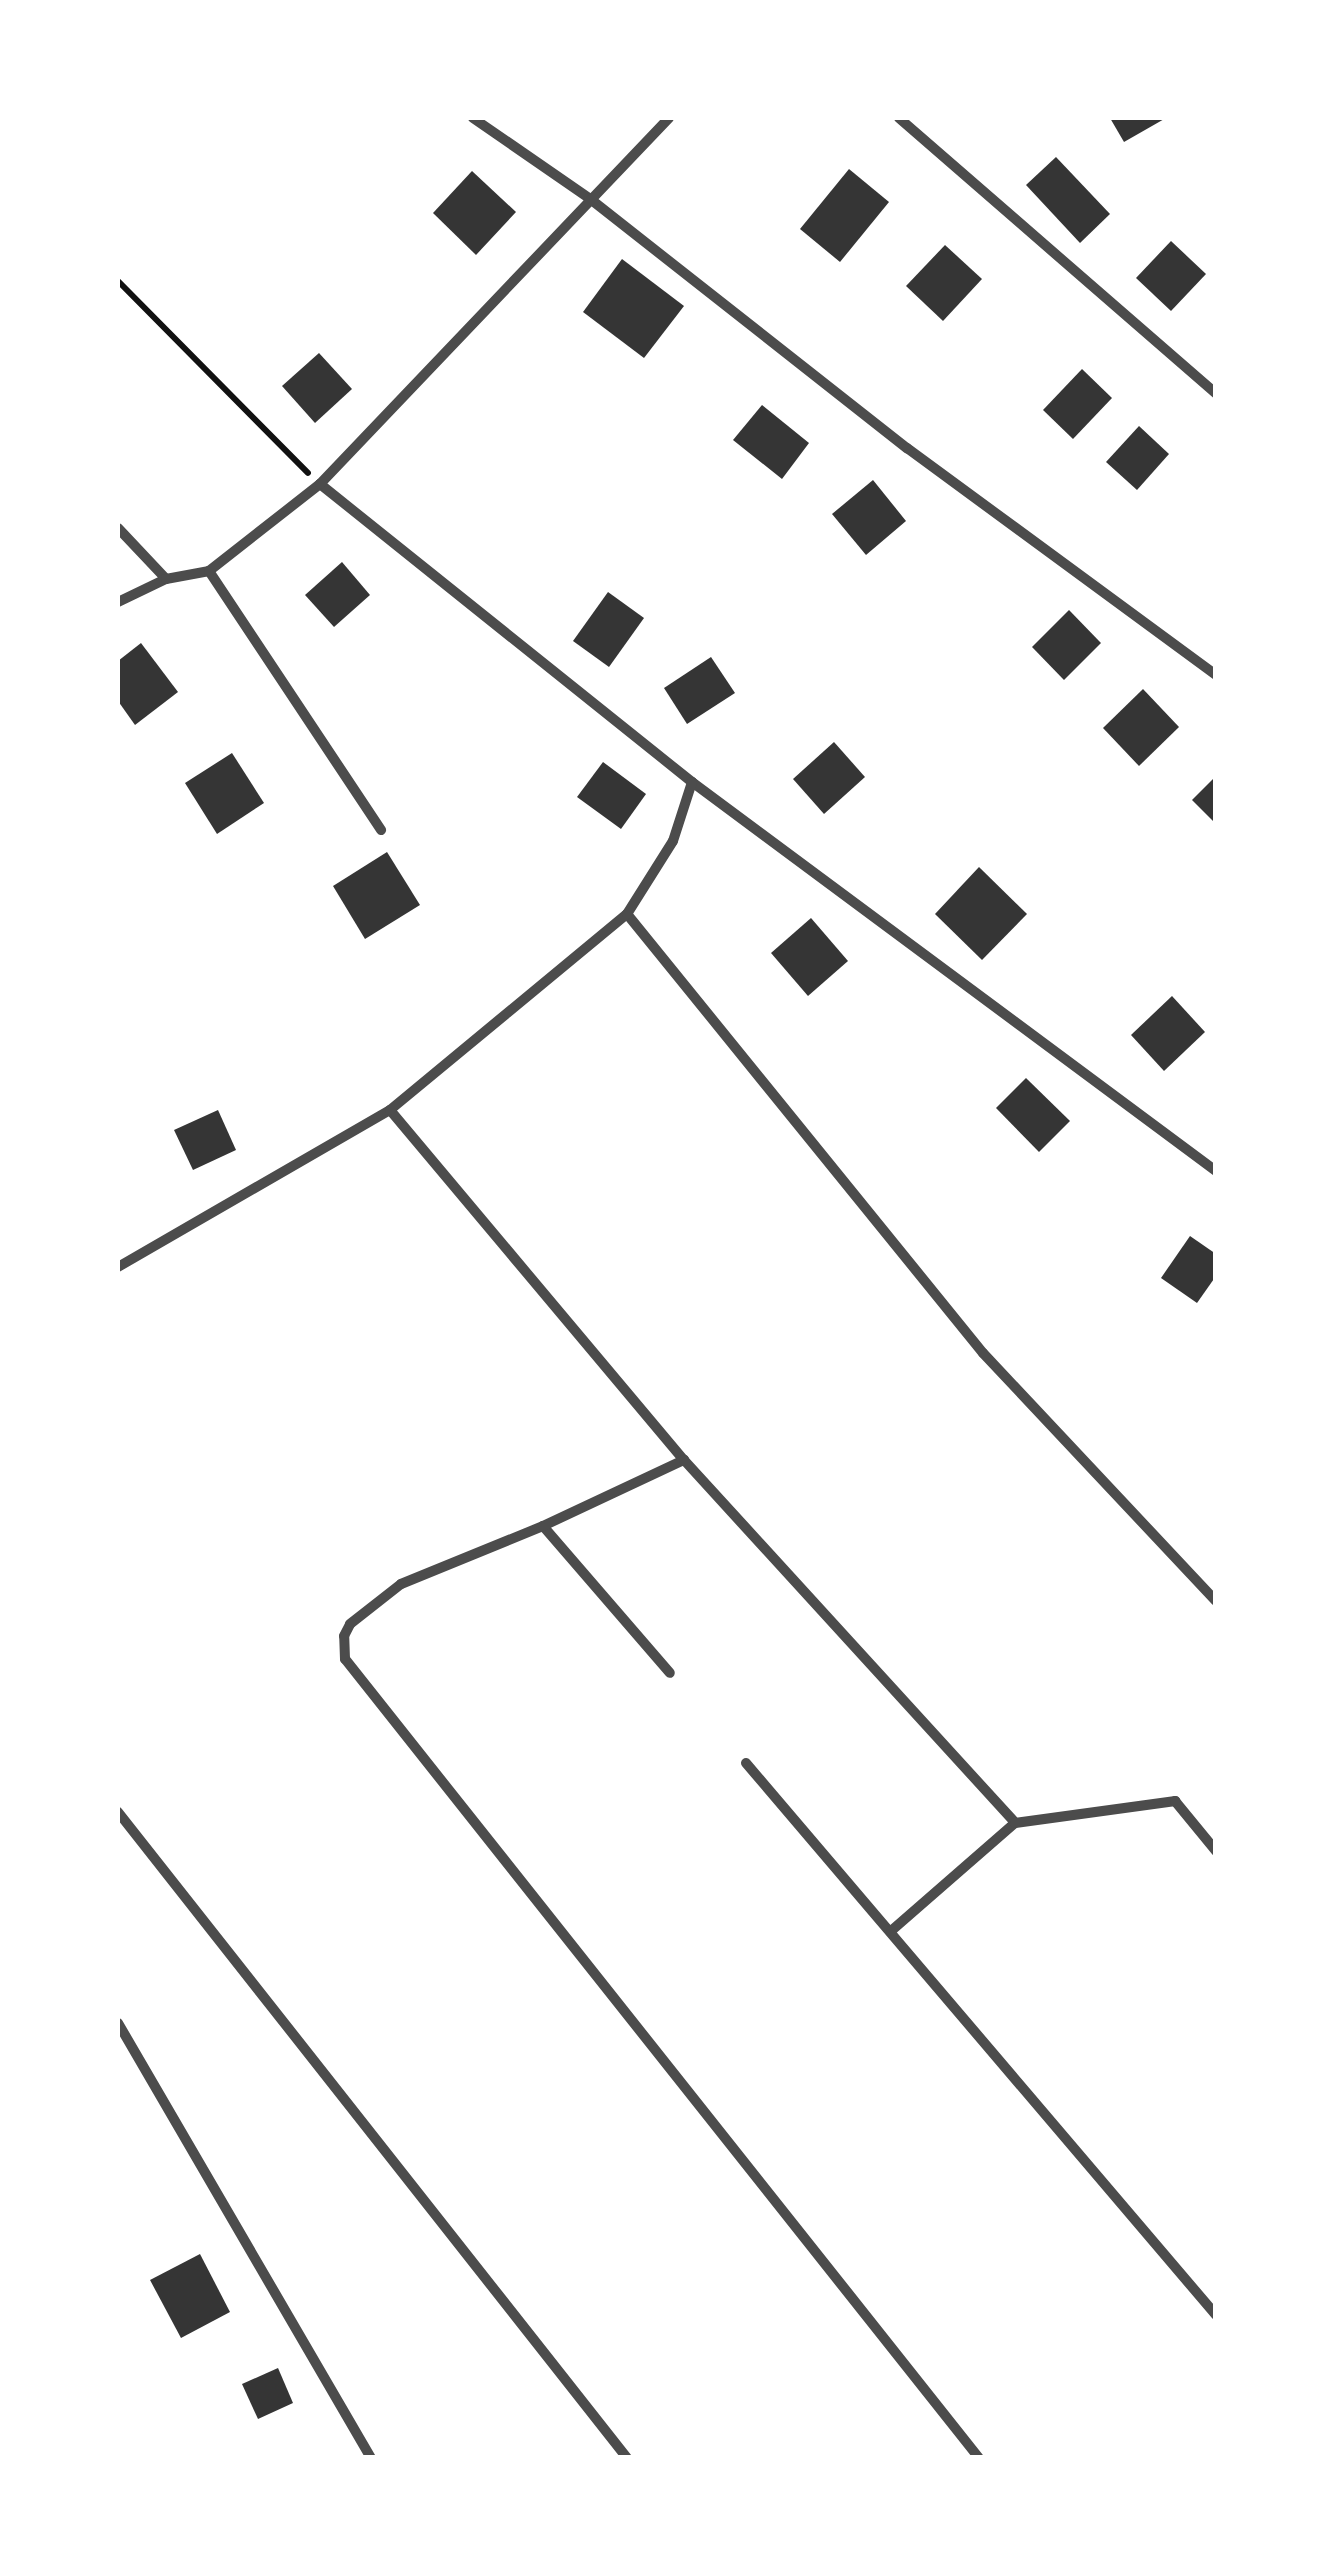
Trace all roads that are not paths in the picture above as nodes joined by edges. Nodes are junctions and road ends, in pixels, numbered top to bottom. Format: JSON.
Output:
{"nodes":[{"id":1,"x":474,"y":118,"type":"edge"},
{"id":2,"x":669,"y":118,"type":"edge"},
{"id":3,"x":899,"y":118,"type":"edge"},
{"id":4,"x":589,"y":198,"type":"junction"},
{"id":5,"x":1216,"y":394,"type":"edge"},
{"id":6,"x":320,"y":484,"type":"junction"},
{"id":7,"x":118,"y":528,"type":"edge"},
{"id":8,"x":210,"y":571,"type":"junction"},
{"id":9,"x":166,"y":579,"type":"junction"},
{"id":10,"x":118,"y":602,"type":"edge"},
{"id":11,"x":1216,"y":675,"type":"edge"},
{"id":12,"x":692,"y":782,"type":"junction"},
{"id":13,"x":382,"y":830,"type":"dead end"},
{"id":14,"x":627,"y":914,"type":"junction"},
{"id":15,"x":390,"y":1110,"type":"junction"},
{"id":16,"x":1216,"y":1172,"type":"edge"},
{"id":17,"x":118,"y":1267,"type":"edge"},
{"id":18,"x":684,"y":1460,"type":"junction"},
{"id":19,"x":543,"y":1526,"type":"junction"},
{"id":20,"x":1216,"y":1601,"type":"edge"},
{"id":21,"x":670,"y":1673,"type":"dead end"},
{"id":22,"x":746,"y":1762,"type":"dead end"},
{"id":23,"x":118,"y":1812,"type":"edge"},
{"id":24,"x":1015,"y":1823,"type":"junction"},
{"id":25,"x":1216,"y":1851,"type":"edge"},
{"id":26,"x":891,"y":1931,"type":"junction"},
{"id":27,"x":118,"y":2023,"type":"edge"},
{"id":28,"x":1216,"y":2315,"type":"edge"},
{"id":29,"x":371,"y":2458,"type":"edge"},
{"id":30,"x":627,"y":2458,"type":"edge"},
{"id":31,"x":979,"y":2458,"type":"edge"}],
"edges":[{"from":1,"to":4,"type":"street"},
{"from":2,"to":4,"type":"street"},
{"from":3,"to":5,"type":"street"},
{"from":4,"to":6,"type":"street"},
{"from":4,"to":11,"type":"street"},
{"from":6,"to":8,"type":"street"},
{"from":6,"to":12,"type":"street"},
{"from":7,"to":9,"type":"street"},
{"from":8,"to":9,"type":"street"},
{"from":8,"to":13,"type":"street"},
{"from":9,"to":10,"type":"street"},
{"from":12,"to":14,"type":"street"},
{"from":12,"to":16,"type":"street"},
{"from":14,"to":15,"type":"street"},
{"from":14,"to":20,"type":"street"},
{"from":15,"to":17,"type":"street"},
{"from":15,"to":18,"type":"street"},
{"from":18,"to":19,"type":"street"},
{"from":18,"to":24,"type":"street"},
{"from":19,"to":21,"type":"street"},
{"from":19,"to":31,"type":"street"},
{"from":22,"to":26,"type":"street"},
{"from":23,"to":30,"type":"street"},
{"from":24,"to":25,"type":"street"},
{"from":24,"to":26,"type":"street"},
{"from":26,"to":28,"type":"street"},
{"from":27,"to":29,"type":"street"}]}
